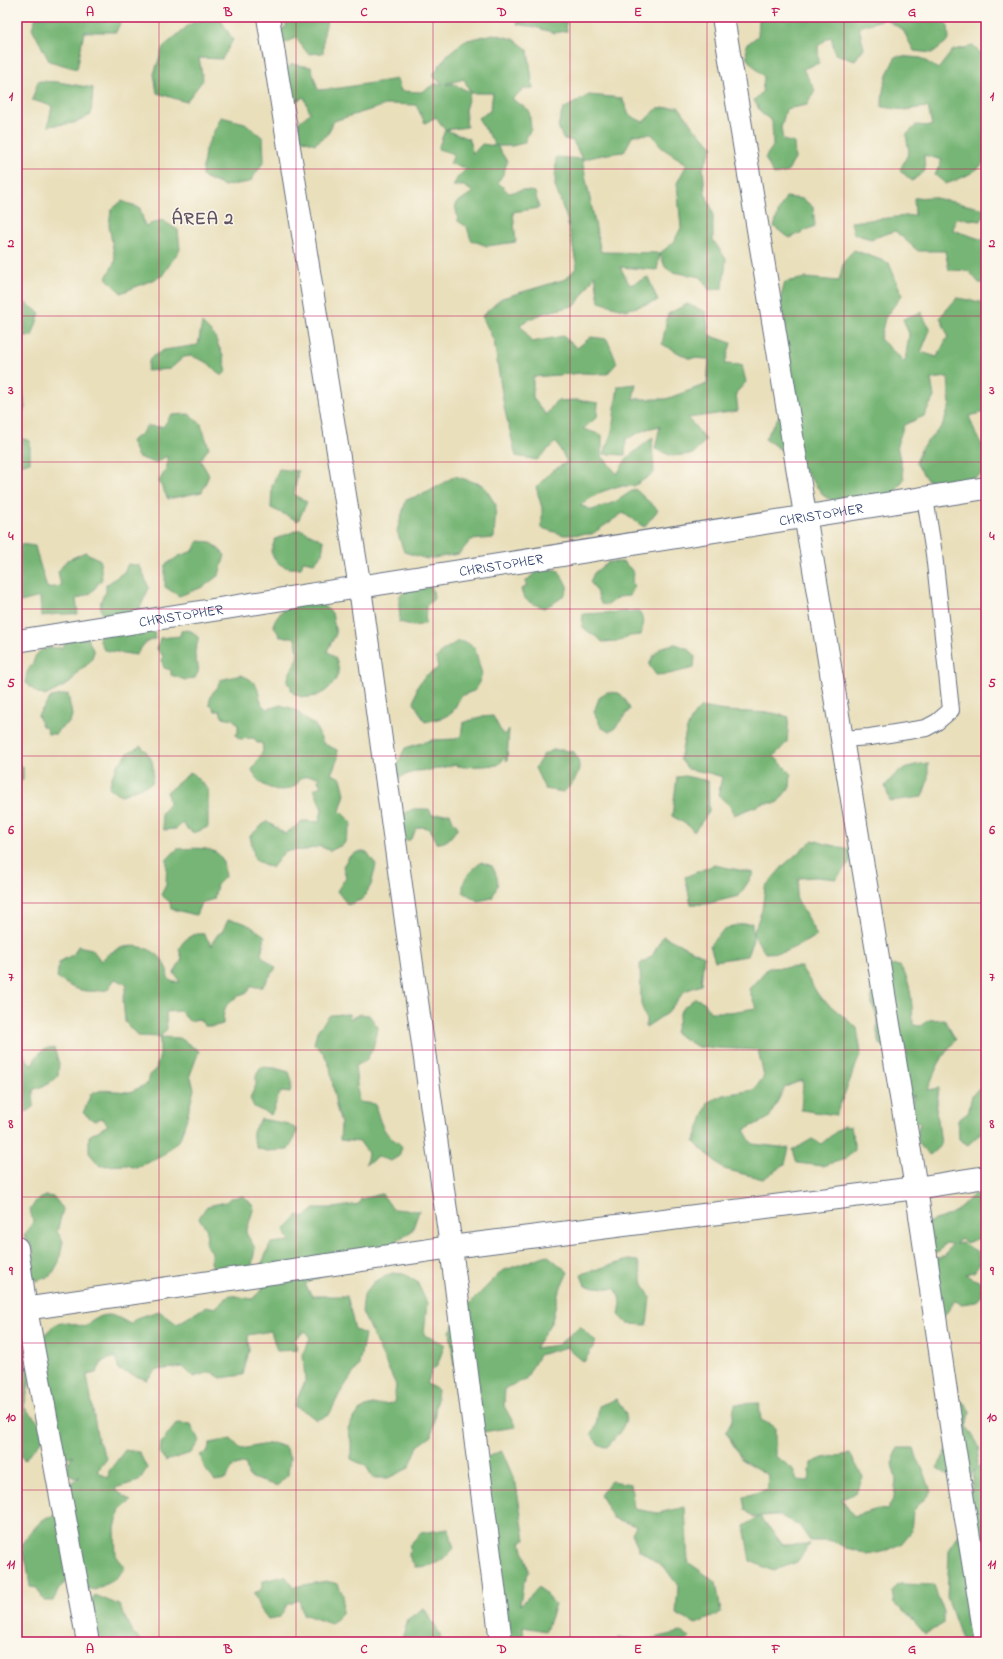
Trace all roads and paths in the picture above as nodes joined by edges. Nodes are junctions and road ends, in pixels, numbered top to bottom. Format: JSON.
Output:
{"nodes":[{"id":1,"x":268,"y":17,"type":"edge"},
{"id":2,"x":723,"y":17,"type":"edge"},
{"id":3,"x":986,"y":488,"type":"edge"},
{"id":4,"x":925,"y":498,"type":"junction"},
{"id":5,"x":805,"y":517,"type":"junction"},
{"id":6,"x":360,"y":588,"type":"junction"},
{"id":7,"x":17,"y":641,"type":"edge"},
{"id":8,"x":842,"y":739,"type":"junction"},
{"id":9,"x":986,"y":1177,"type":"edge"},
{"id":10,"x":916,"y":1188,"type":"junction"},
{"id":11,"x":450,"y":1247,"type":"junction"},
{"id":12,"x":17,"y":1248,"type":"edge"},
{"id":13,"x":21,"y":1309,"type":"edge"},
{"id":14,"x":88,"y":1642,"type":"edge"},
{"id":15,"x":501,"y":1642,"type":"edge"},
{"id":16,"x":986,"y":1642,"type":"edge"}],
"edges":[{"from":1,"to":6,"type":"street"},
{"from":2,"to":5,"type":"street"},
{"from":3,"to":4,"type":"street","name":"CHRISTOPHER"},
{"from":4,"to":5,"type":"street","name":"CHRISTOPHER"},
{"from":4,"to":8,"type":"lane"},
{"from":5,"to":6,"type":"street","name":"CHRISTOPHER"},
{"from":5,"to":8,"type":"street"},
{"from":6,"to":7,"type":"street","name":"CHRISTOPHER"},
{"from":6,"to":11,"type":"street"},
{"from":8,"to":10,"type":"street"},
{"from":9,"to":10,"type":"street"},
{"from":10,"to":11,"type":"street"},
{"from":10,"to":16,"type":"street"},
{"from":11,"to":13,"type":"street"},
{"from":11,"to":15,"type":"street"},
{"from":12,"to":13,"type":"street"},
{"from":13,"to":14,"type":"street"}]}
